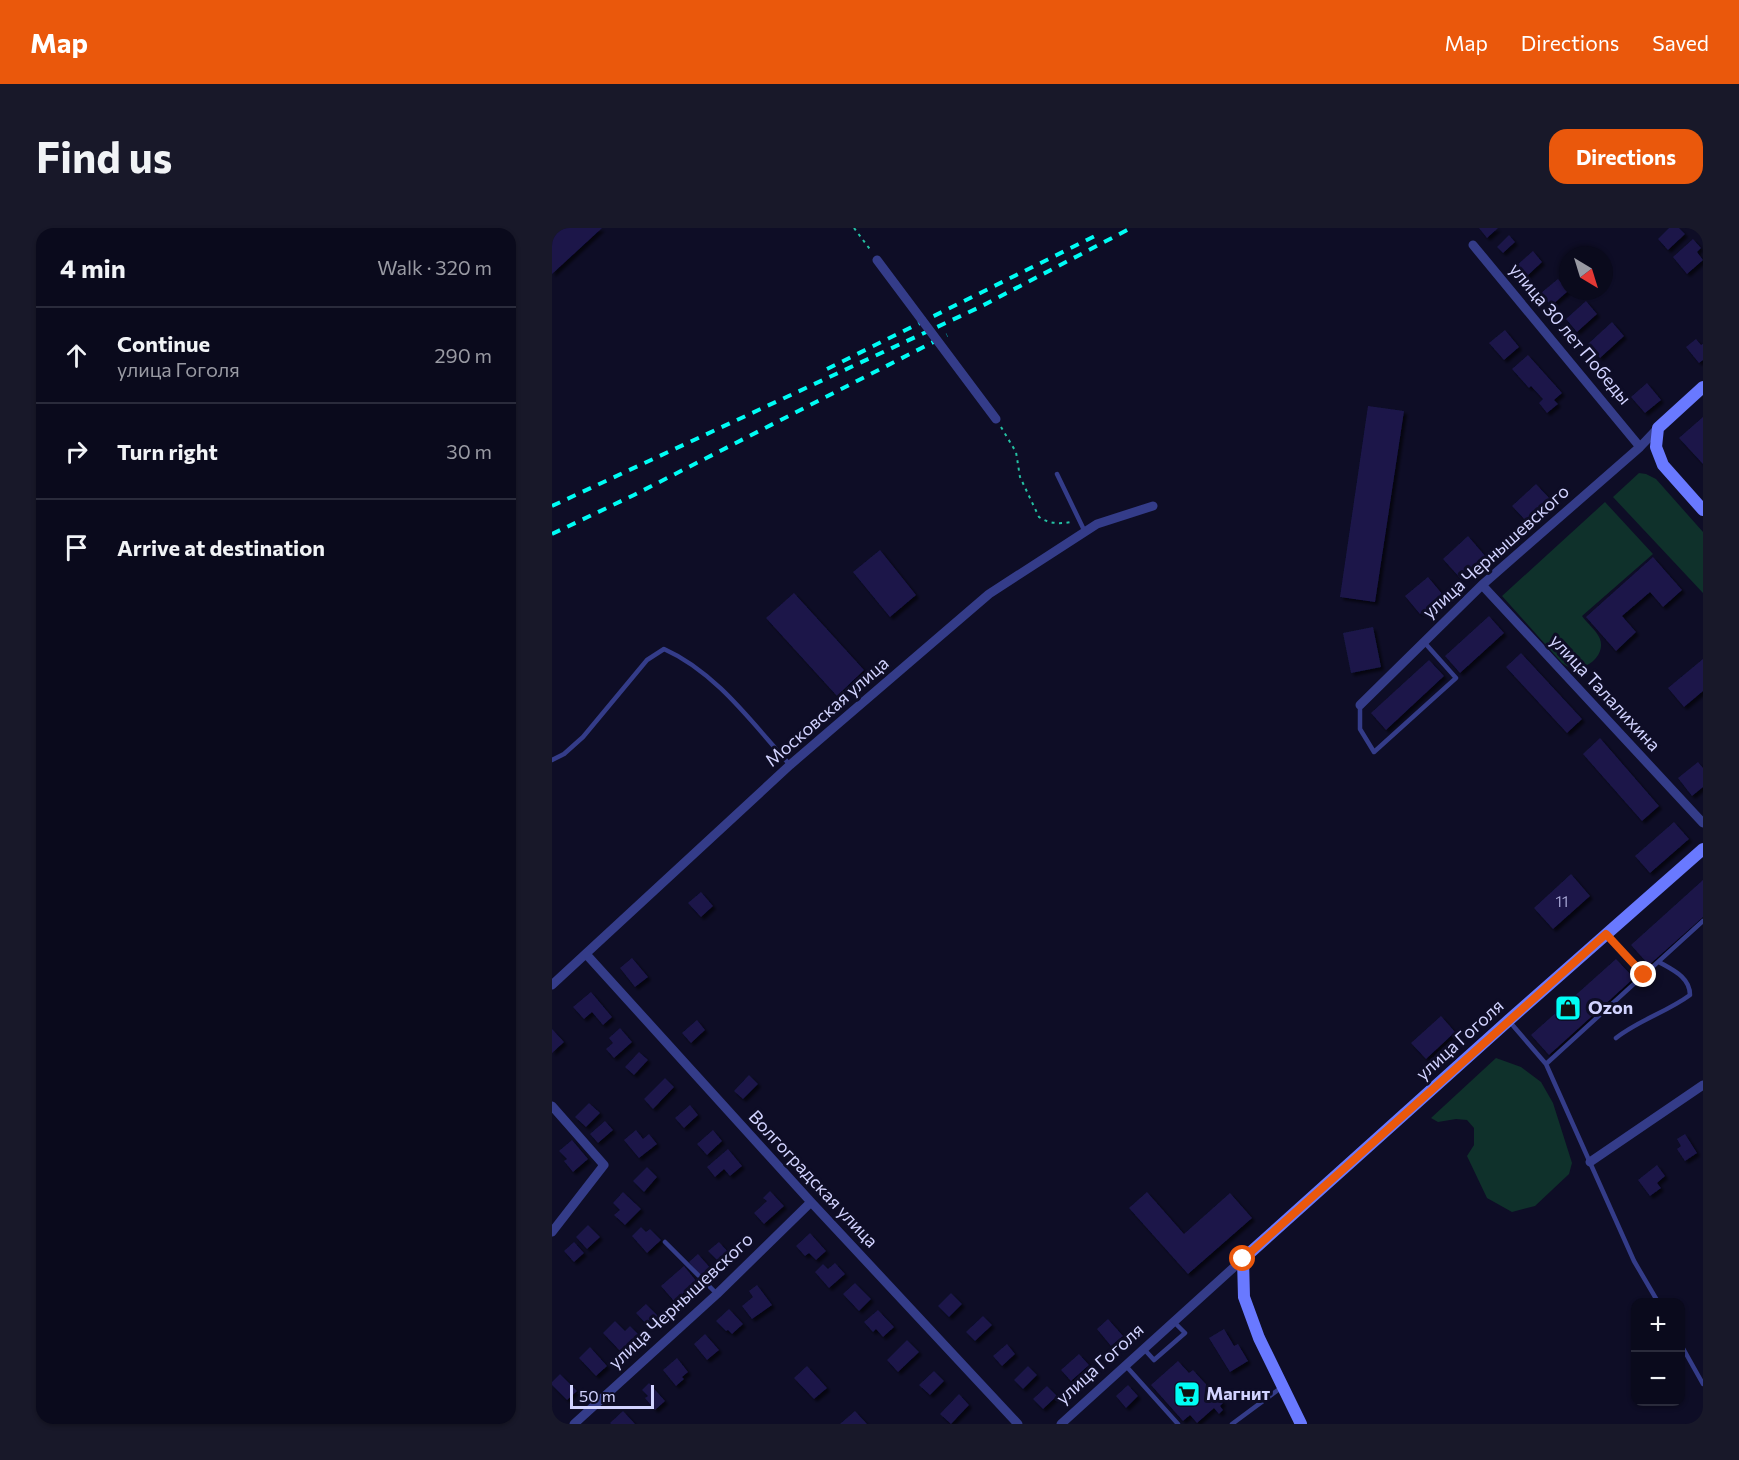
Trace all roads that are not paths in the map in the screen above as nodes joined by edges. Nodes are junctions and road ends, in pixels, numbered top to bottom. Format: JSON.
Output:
{"nodes":[{"id":1,"x":1473,"y":245,"type":"dead end"},
{"id":2,"x":877,"y":260,"type":"road end"},
{"id":3,"x":1703,"y":387,"type":"edge"},
{"id":4,"x":996,"y":419,"type":"road end"},
{"id":5,"x":1658,"y":428,"type":"junction"},
{"id":6,"x":1640,"y":447,"type":"junction"},
{"id":7,"x":1057,"y":474,"type":"dead end"},
{"id":8,"x":1153,"y":506,"type":"dead end"},
{"id":9,"x":1703,"y":510,"type":"edge"},
{"id":10,"x":1085,"y":532,"type":"junction"},
{"id":11,"x":1482,"y":585,"type":"junction"},
{"id":12,"x":1424,"y":642,"type":"junction"},
{"id":13,"x":1360,"y":705,"type":"joint"},
{"id":14,"x":552,"y":760,"type":"edge"},
{"id":15,"x":790,"y":765,"type":"junction"},
{"id":16,"x":1703,"y":823,"type":"edge"},
{"id":17,"x":1703,"y":849,"type":"edge"},
{"id":18,"x":1703,"y":921,"type":"edge"},
{"id":19,"x":1606,"y":934,"type":"junction"},
{"id":20,"x":586,"y":954,"type":"junction"},
{"id":21,"x":1659,"y":962,"type":"junction"},
{"id":22,"x":1644,"y":975,"type":"junction"},
{"id":23,"x":552,"y":985,"type":"edge"},
{"id":24,"x":1509,"y":1020,"type":"junction"},
{"id":25,"x":1616,"y":1038,"type":"dead end"},
{"id":26,"x":1546,"y":1064,"type":"junction"},
{"id":27,"x":1703,"y":1085,"type":"edge"},
{"id":28,"x":552,"y":1106,"type":"edge"},
{"id":29,"x":1590,"y":1162,"type":"junction"},
{"id":30,"x":811,"y":1202,"type":"junction"},
{"id":31,"x":552,"y":1232,"type":"edge"},
{"id":32,"x":665,"y":1242,"type":"dead end"},
{"id":33,"x":1243,"y":1259,"type":"junction"},
{"id":34,"x":717,"y":1294,"type":"junction"},
{"id":35,"x":1656,"y":1298,"type":"edge"},
{"id":36,"x":1174,"y":1322,"type":"junction"},
{"id":37,"x":1144,"y":1349,"type":"junction"},
{"id":38,"x":1685,"y":1352,"type":"edge"},
{"id":39,"x":1125,"y":1366,"type":"junction"},
{"id":40,"x":1703,"y":1384,"type":"edge"},
{"id":41,"x":1282,"y":1387,"type":"junction"},
{"id":42,"x":574,"y":1424,"type":"edge"},
{"id":43,"x":1018,"y":1424,"type":"edge"},
{"id":44,"x":1061,"y":1424,"type":"edge"},
{"id":45,"x":1179,"y":1424,"type":"edge"},
{"id":46,"x":1232,"y":1424,"type":"edge"},
{"id":47,"x":1301,"y":1424,"type":"edge"}],
"edges":[{"from":1,"to":6,"type":"street","name":"улица 30 лет Победы"},
{"from":2,"to":4,"type":"street","bridge":true},
{"from":3,"to":5,"type":"street","name":"улица Чернышевского"},
{"from":5,"to":6,"type":"street","name":"улица Чернышевского"},
{"from":5,"to":9,"type":"street"},
{"from":6,"to":11,"type":"street","name":"улица Чернышевского"},
{"from":7,"to":10,"type":"lane"},
{"from":8,"to":10,"type":"street","name":"Московская улица"},
{"from":10,"to":15,"type":"street","name":"Московская улица"},
{"from":11,"to":12,"type":"street","name":"улица Чернышевского"},
{"from":11,"to":16,"type":"street","name":"улица Талалихина"},
{"from":12,"to":13,"type":"street","name":"улица Чернышевского"},
{"from":12,"to":13,"type":"lane"},
{"from":14,"to":15,"type":"lane"},
{"from":15,"to":20,"type":"street","name":"Московская улица"},
{"from":17,"to":19,"type":"street","name":"улица Гоголя"},
{"from":18,"to":21,"type":"lane"},
{"from":19,"to":22,"type":"lane"},
{"from":19,"to":24,"type":"street","name":"улица Гоголя"},
{"from":20,"to":23,"type":"street","name":"Московская улица"},
{"from":20,"to":30,"type":"street","name":"Волгоградская улица"},
{"from":21,"to":22,"type":"lane"},
{"from":21,"to":25,"type":"lane"},
{"from":22,"to":26,"type":"lane"},
{"from":24,"to":26,"type":"lane"},
{"from":24,"to":33,"type":"street","name":"улица Гоголя"},
{"from":26,"to":29,"type":"lane"},
{"from":27,"to":29,"type":"street"},
{"from":28,"to":31,"type":"street"},
{"from":29,"to":35,"type":"lane"},
{"from":30,"to":34,"type":"street","name":"улица Чернышевского"},
{"from":30,"to":43,"type":"street","name":"Волгоградская улица"},
{"from":32,"to":34,"type":"lane"},
{"from":33,"to":36,"type":"street","name":"улица Гоголя"},
{"from":33,"to":41,"type":"street"},
{"from":34,"to":42,"type":"street","name":"улица Чернышевского"},
{"from":36,"to":37,"type":"street","name":"улица Гоголя"},
{"from":36,"to":37,"type":"lane"},
{"from":37,"to":39,"type":"street","name":"улица Гоголя"},
{"from":38,"to":40,"type":"lane"},
{"from":39,"to":44,"type":"street","name":"улица Гоголя"},
{"from":39,"to":45,"type":"lane"},
{"from":41,"to":46,"type":"lane"},
{"from":41,"to":47,"type":"street"}]}
